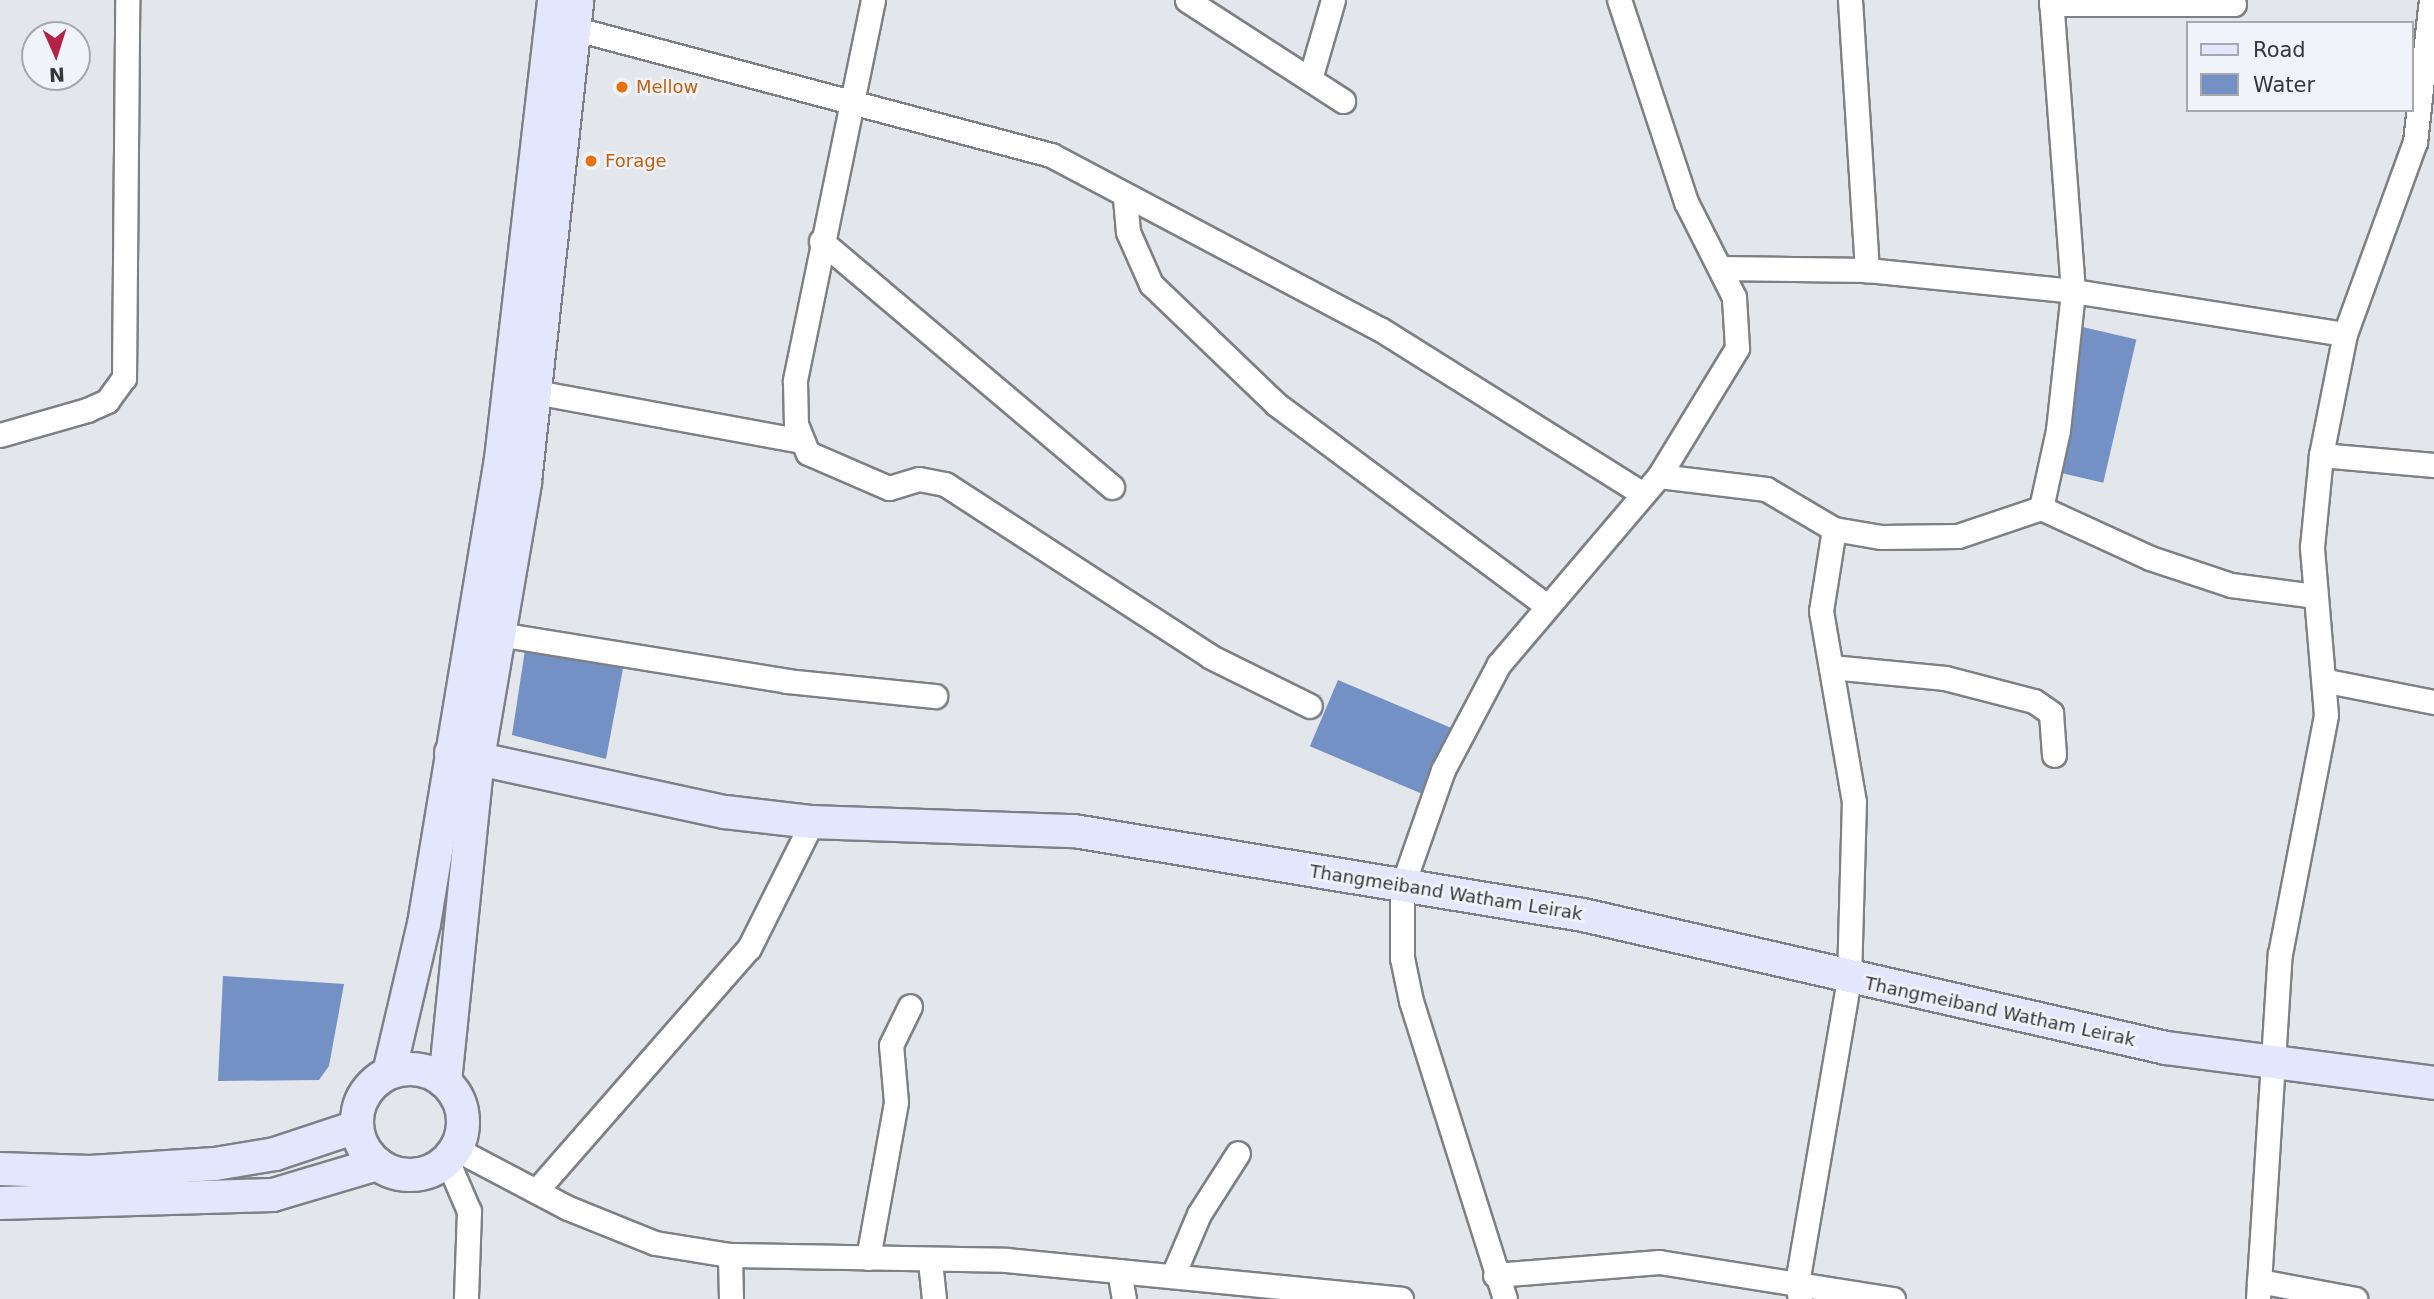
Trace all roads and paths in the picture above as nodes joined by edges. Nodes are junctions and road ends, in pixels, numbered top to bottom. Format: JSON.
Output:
{"nodes":[{"id":1,"x":127,"y":0,"type":"edge"},
{"id":2,"x":873,"y":0,"type":"edge"},
{"id":3,"x":1187,"y":0,"type":"edge"},
{"id":4,"x":1333,"y":0,"type":"edge"},
{"id":5,"x":1619,"y":0,"type":"edge"},
{"id":6,"x":1850,"y":0,"type":"edge"},
{"id":7,"x":2431,"y":0,"type":"edge"},
{"id":8,"x":2051,"y":2,"type":"edge"},
{"id":9,"x":2234,"y":4,"type":"dead end"},
{"id":10,"x":564,"y":13,"type":"edge"},
{"id":11,"x":1310,"y":79,"type":"junction"},
{"id":12,"x":852,"y":101,"type":"junction"},
{"id":13,"x":1343,"y":101,"type":"dead end"},
{"id":14,"x":1125,"y":198,"type":"junction"},
{"id":15,"x":821,"y":241,"type":"junction"},
{"id":16,"x":1720,"y":268,"type":"junction"},
{"id":17,"x":1867,"y":270,"type":"junction"},
{"id":18,"x":2073,"y":291,"type":"junction"},
{"id":19,"x":2345,"y":334,"type":"junction"},
{"id":20,"x":535,"y":392,"type":"junction"},
{"id":21,"x":0,"y":435,"type":"edge"},
{"id":22,"x":801,"y":441,"type":"junction"},
{"id":23,"x":2321,"y":454,"type":"junction"},
{"id":24,"x":2434,"y":465,"type":"edge"},
{"id":25,"x":1659,"y":476,"type":"junction"},
{"id":26,"x":1112,"y":487,"type":"dead end"},
{"id":27,"x":1643,"y":494,"type":"junction"},
{"id":28,"x":2041,"y":508,"type":"junction"},
{"id":29,"x":1834,"y":529,"type":"junction"},
{"id":30,"x":2314,"y":596,"type":"junction"},
{"id":31,"x":1546,"y":605,"type":"junction"},
{"id":32,"x":487,"y":633,"type":"junction"},
{"id":33,"x":1831,"y":667,"type":"junction"},
{"id":34,"x":2327,"y":681,"type":"junction"},
{"id":35,"x":935,"y":696,"type":"dead end"},
{"id":36,"x":2434,"y":702,"type":"edge"},
{"id":37,"x":1310,"y":706,"type":"dead end"},
{"id":38,"x":465,"y":755,"type":"junction"},
{"id":39,"x":2054,"y":755,"type":"dead end"},
{"id":40,"x":812,"y":822,"type":"junction"},
{"id":41,"x":1402,"y":887,"type":"junction"},
{"id":42,"x":1849,"y":979,"type":"junction"},
{"id":43,"x":910,"y":1006,"type":"dead end"},
{"id":44,"x":2270,"y":1064,"type":"junction"},
{"id":45,"x":389,"y":1073,"type":"junction"},
{"id":46,"x":445,"y":1082,"type":"junction"},
{"id":47,"x":2434,"y":1083,"type":"edge"},
{"id":48,"x":356,"y":1127,"type":"junction"},
{"id":49,"x":1238,"y":1153,"type":"dead end"},
{"id":50,"x":451,"y":1155,"type":"junction"},
{"id":51,"x":377,"y":1164,"type":"junction"},
{"id":52,"x":0,"y":1169,"type":"edge"},
{"id":53,"x":536,"y":1191,"type":"junction"},
{"id":54,"x":0,"y":1203,"type":"edge"},
{"id":55,"x":730,"y":1255,"type":"junction"},
{"id":56,"x":868,"y":1258,"type":"junction"},
{"id":57,"x":930,"y":1261,"type":"junction"},
{"id":58,"x":1119,"y":1272,"type":"junction"},
{"id":59,"x":1173,"y":1275,"type":"junction"},
{"id":60,"x":1494,"y":1275,"type":"junction"},
{"id":61,"x":2258,"y":1290,"type":"edge"},
{"id":62,"x":1798,"y":1291,"type":"edge"},
{"id":63,"x":466,"y":1299,"type":"edge"},
{"id":64,"x":731,"y":1299,"type":"edge"},
{"id":65,"x":934,"y":1299,"type":"edge"},
{"id":66,"x":1124,"y":1299,"type":"edge"},
{"id":67,"x":1401,"y":1299,"type":"edge"},
{"id":68,"x":1505,"y":1299,"type":"edge"},
{"id":69,"x":1893,"y":1299,"type":"edge"},
{"id":70,"x":2355,"y":1299,"type":"edge"}],
"edges":[{"from":1,"to":21,"type":"street"},
{"from":2,"to":12,"type":"street"},
{"from":3,"to":11,"type":"street"},
{"from":4,"to":11,"type":"street"},
{"from":5,"to":16,"type":"street"},
{"from":6,"to":17,"type":"street"},
{"from":7,"to":19,"type":"street"},
{"from":8,"to":9,"type":"street"},
{"from":8,"to":18,"type":"street"},
{"from":10,"to":12,"type":"street"},
{"from":10,"to":20,"type":"main road"},
{"from":10,"to":32,"type":"main road"},
{"from":11,"to":13,"type":"street"},
{"from":12,"to":14,"type":"street"},
{"from":12,"to":15,"type":"street"},
{"from":14,"to":27,"type":"street"},
{"from":14,"to":31,"type":"street"},
{"from":15,"to":22,"type":"street"},
{"from":15,"to":26,"type":"street"},
{"from":16,"to":17,"type":"street"},
{"from":16,"to":25,"type":"street"},
{"from":17,"to":18,"type":"street"},
{"from":18,"to":19,"type":"street"},
{"from":18,"to":28,"type":"street"},
{"from":19,"to":23,"type":"street"},
{"from":20,"to":22,"type":"street"},
{"from":20,"to":32,"type":"main road"},
{"from":22,"to":37,"type":"street"},
{"from":23,"to":24,"type":"street"},
{"from":23,"to":30,"type":"street"},
{"from":25,"to":27,"type":"street"},
{"from":25,"to":29,"type":"street"},
{"from":27,"to":31,"type":"street"},
{"from":28,"to":29,"type":"street"},
{"from":28,"to":30,"type":"street"},
{"from":29,"to":33,"type":"street"},
{"from":30,"to":34,"type":"street"},
{"from":31,"to":41,"type":"street"},
{"from":32,"to":35,"type":"street"},
{"from":32,"to":38,"type":"main road"},
{"from":33,"to":39,"type":"street"},
{"from":33,"to":42,"type":"street"},
{"from":34,"to":36,"type":"street"},
{"from":34,"to":44,"type":"street"},
{"from":38,"to":40,"type":"main road","name":"Thangmeiband Watham Leirak"},
{"from":38,"to":45,"type":"main road"},
{"from":38,"to":46,"type":"main road"},
{"from":40,"to":41,"type":"main road","name":"Thangmeiband Watham Leirak"},
{"from":40,"to":53,"type":"street"},
{"from":41,"to":42,"type":"main road","name":"Thangmeiband Watham Leirak"},
{"from":41,"to":60,"type":"street"},
{"from":42,"to":44,"type":"main road","name":"Thangmeiband Watham Leirak"},
{"from":42,"to":62,"type":"street"},
{"from":43,"to":56,"type":"street"},
{"from":44,"to":47,"type":"main road","name":"Thangmeiband Watham Leirak"},
{"from":44,"to":61,"type":"street"},
{"from":45,"to":46,"type":"main road"},
{"from":45,"to":48,"type":"main road"},
{"from":46,"to":50,"type":"main road"},
{"from":48,"to":51,"type":"main road"},
{"from":48,"to":52,"type":"main road"},
{"from":49,"to":59,"type":"street"},
{"from":50,"to":51,"type":"main road"},
{"from":50,"to":53,"type":"street"},
{"from":50,"to":63,"type":"street"},
{"from":51,"to":54,"type":"main road"},
{"from":53,"to":55,"type":"street"},
{"from":55,"to":56,"type":"street"},
{"from":55,"to":64,"type":"street"},
{"from":56,"to":57,"type":"street"},
{"from":57,"to":58,"type":"street"},
{"from":57,"to":65,"type":"street"},
{"from":58,"to":59,"type":"street"},
{"from":58,"to":66,"type":"street"},
{"from":59,"to":67,"type":"street"},
{"from":60,"to":62,"type":"street"},
{"from":60,"to":68,"type":"street"},
{"from":61,"to":70,"type":"street"},
{"from":62,"to":69,"type":"street"}]}
